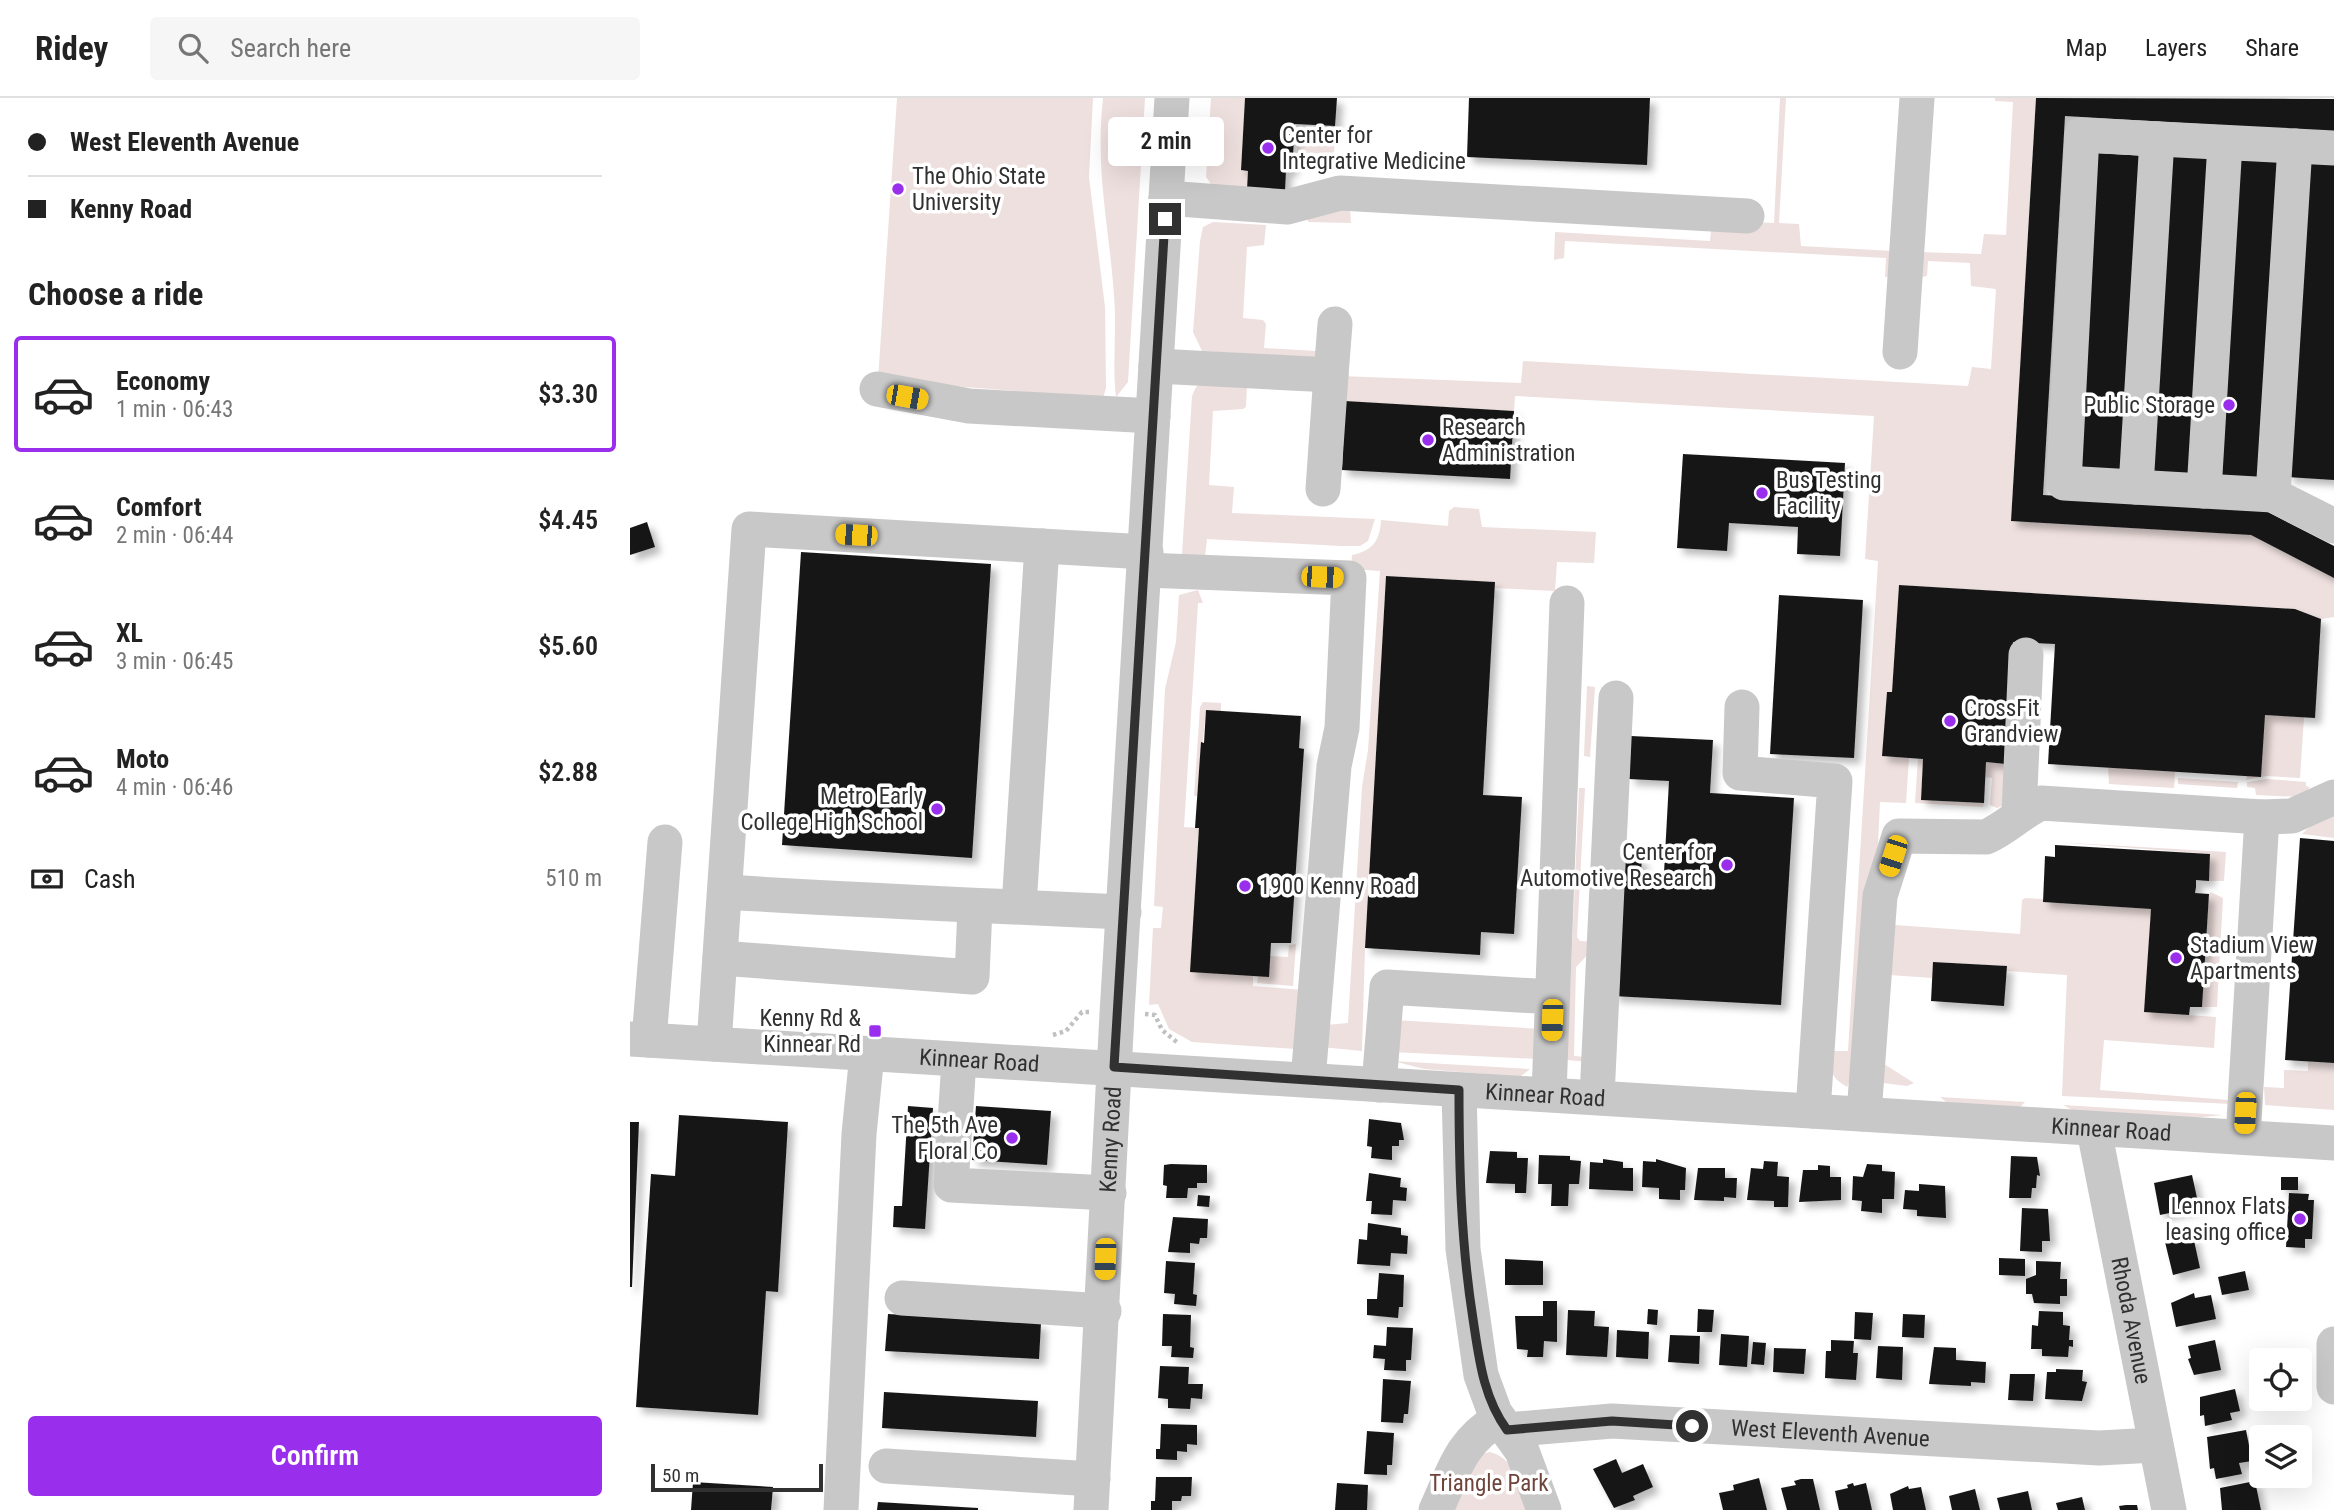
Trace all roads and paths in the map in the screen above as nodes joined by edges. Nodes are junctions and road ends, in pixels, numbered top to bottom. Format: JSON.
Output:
{"nodes":[{"id":1,"x":1172,"y":98,"type":"edge"},
{"id":2,"x":1917,"y":98,"type":"edge"},
{"id":3,"x":2157,"y":139,"type":"junction"},
{"id":4,"x":2225,"y":143,"type":"junction"},
{"id":5,"x":2295,"y":146,"type":"junction"},
{"id":6,"x":2334,"y":148,"type":"edge"},
{"id":7,"x":1166,"y":198,"type":"junction"},
{"id":8,"x":1747,"y":215,"type":"dead end"},
{"id":9,"x":1335,"y":324,"type":"dead end"},
{"id":10,"x":1900,"y":352,"type":"dead end"},
{"id":11,"x":1156,"y":366,"type":"junction"},
{"id":12,"x":1331,"y":376,"type":"junction"},
{"id":13,"x":877,"y":389,"type":"dead end"},
{"id":14,"x":1153,"y":416,"type":"junction"},
{"id":15,"x":2136,"y":487,"type":"junction"},
{"id":16,"x":1323,"y":489,"type":"dead end"},
{"id":17,"x":2204,"y":491,"type":"junction"},
{"id":18,"x":2273,"y":495,"type":"junction"},
{"id":19,"x":2334,"y":526,"type":"edge"},
{"id":20,"x":1042,"y":546,"type":"junction"},
{"id":21,"x":1145,"y":561,"type":"junction"},
{"id":22,"x":1567,"y":603,"type":"dead end"},
{"id":23,"x":2026,"y":655,"type":"dead end"},
{"id":24,"x":1616,"y":698,"type":"dead end"},
{"id":25,"x":1742,"y":706,"type":"dead end"},
{"id":26,"x":2334,"y":797,"type":"edge"},
{"id":27,"x":2019,"y":813,"type":"junction"},
{"id":28,"x":2262,"y":817,"type":"junction"},
{"id":29,"x":665,"y":842,"type":"dead end"},
{"id":30,"x":725,"y":892,"type":"junction"},
{"id":31,"x":1019,"y":906,"type":"junction"},
{"id":32,"x":975,"y":907,"type":"junction"},
{"id":33,"x":1124,"y":912,"type":"junction"},
{"id":34,"x":720,"y":958,"type":"junction"},
{"id":35,"x":1552,"y":997,"type":"junction"},
{"id":36,"x":639,"y":1040,"type":"edge"},
{"id":37,"x":714,"y":1044,"type":"junction"},
{"id":38,"x":867,"y":1054,"type":"junction"},
{"id":39,"x":959,"y":1060,"type":"junction"},
{"id":40,"x":1114,"y":1067,"type":"junction"},
{"id":41,"x":1308,"y":1080,"type":"junction"},
{"id":42,"x":1379,"y":1085,"type":"junction"},
{"id":43,"x":1459,"y":1090,"type":"junction"},
{"id":44,"x":1549,"y":1094,"type":"junction"},
{"id":45,"x":1597,"y":1097,"type":"junction"},
{"id":46,"x":1813,"y":1111,"type":"junction"},
{"id":47,"x":1864,"y":1114,"type":"junction"},
{"id":48,"x":2094,"y":1130,"type":"junction"},
{"id":49,"x":2243,"y":1137,"type":"junction"},
{"id":50,"x":2334,"y":1143,"type":"edge"},
{"id":51,"x":1109,"y":1193,"type":"junction"},
{"id":52,"x":902,"y":1298,"type":"dead end"},
{"id":53,"x":1104,"y":1311,"type":"junction"},
{"id":54,"x":2334,"y":1344,"type":"edge"},
{"id":55,"x":2334,"y":1388,"type":"edge"},
{"id":56,"x":1503,"y":1424,"type":"junction"},
{"id":57,"x":2155,"y":1445,"type":"junction"},
{"id":58,"x":886,"y":1466,"type":"dead end"},
{"id":59,"x":1092,"y":1494,"type":"edge"},
{"id":60,"x":841,"y":1510,"type":"edge"},
{"id":61,"x":1436,"y":1510,"type":"edge"},
{"id":62,"x":1544,"y":1510,"type":"edge"},
{"id":63,"x":2169,"y":1510,"type":"edge"}],
"edges":[{"from":1,"to":7,"type":"street","name":"Kenny Road"},
{"from":2,"to":10,"type":"street"},
{"from":3,"to":4,"type":"street"},
{"from":3,"to":15,"type":"street"},
{"from":3,"to":15,"type":"street"},
{"from":4,"to":5,"type":"street"},
{"from":4,"to":17,"type":"street"},
{"from":5,"to":6,"type":"street"},
{"from":5,"to":18,"type":"street"},
{"from":7,"to":8,"type":"street"},
{"from":7,"to":11,"type":"street","name":"Kenny Road"},
{"from":9,"to":12,"type":"street"},
{"from":11,"to":12,"type":"street"},
{"from":11,"to":14,"type":"street","name":"Kenny Road"},
{"from":12,"to":16,"type":"street"},
{"from":13,"to":14,"type":"street"},
{"from":14,"to":21,"type":"street","name":"Kenny Road"},
{"from":15,"to":17,"type":"street"},
{"from":17,"to":18,"type":"street"},
{"from":18,"to":19,"type":"street"},
{"from":20,"to":21,"type":"street"},
{"from":20,"to":30,"type":"street"},
{"from":20,"to":31,"type":"street"},
{"from":21,"to":33,"type":"street","name":"Kenny Road"},
{"from":21,"to":41,"type":"street"},
{"from":22,"to":35,"type":"street"},
{"from":23,"to":27,"type":"street"},
{"from":24,"to":45,"type":"street"},
{"from":25,"to":46,"type":"street"},
{"from":26,"to":28,"type":"street"},
{"from":27,"to":28,"type":"street"},
{"from":27,"to":47,"type":"street"},
{"from":28,"to":49,"type":"street"},
{"from":29,"to":36,"type":"street"},
{"from":30,"to":32,"type":"street"},
{"from":30,"to":34,"type":"street"},
{"from":31,"to":32,"type":"street"},
{"from":31,"to":33,"type":"street"},
{"from":32,"to":34,"type":"street"},
{"from":33,"to":40,"type":"street","name":"Kenny Road"},
{"from":34,"to":37,"type":"street"},
{"from":35,"to":42,"type":"street"},
{"from":35,"to":44,"type":"street"},
{"from":36,"to":37,"type":"street","name":"Kinnear Road"},
{"from":37,"to":38,"type":"street","name":"Kinnear Road"},
{"from":38,"to":39,"type":"street","name":"Kinnear Road"},
{"from":38,"to":60,"type":"street"},
{"from":39,"to":40,"type":"street","name":"Kinnear Road"},
{"from":39,"to":51,"type":"street"},
{"from":40,"to":41,"type":"street","name":"Kinnear Road"},
{"from":40,"to":51,"type":"street","name":"Kenny Road"},
{"from":41,"to":42,"type":"street","name":"Kinnear Road"},
{"from":42,"to":43,"type":"street","name":"Kinnear Road"},
{"from":43,"to":44,"type":"street","name":"Kinnear Road"},
{"from":43,"to":56,"type":"street"},
{"from":44,"to":45,"type":"street","name":"Kinnear Road"},
{"from":45,"to":46,"type":"street","name":"Kinnear Road"},
{"from":46,"to":47,"type":"street","name":"Kinnear Road"},
{"from":47,"to":48,"type":"street","name":"Kinnear Road"},
{"from":48,"to":49,"type":"street","name":"Kinnear Road"},
{"from":48,"to":57,"type":"street","name":"Rhoda Avenue"},
{"from":49,"to":50,"type":"street","name":"Kinnear Road"},
{"from":51,"to":53,"type":"street","name":"Kenny Road"},
{"from":52,"to":53,"type":"street"},
{"from":53,"to":59,"type":"street","name":"Kenny Road"},
{"from":54,"to":55,"type":"street"},
{"from":56,"to":57,"type":"street","name":"West Eleventh Avenue"},
{"from":56,"to":61,"type":"street"},
{"from":56,"to":62,"type":"street"},
{"from":57,"to":63,"type":"street","name":"Rhoda Avenue"},
{"from":58,"to":59,"type":"street"}]}
